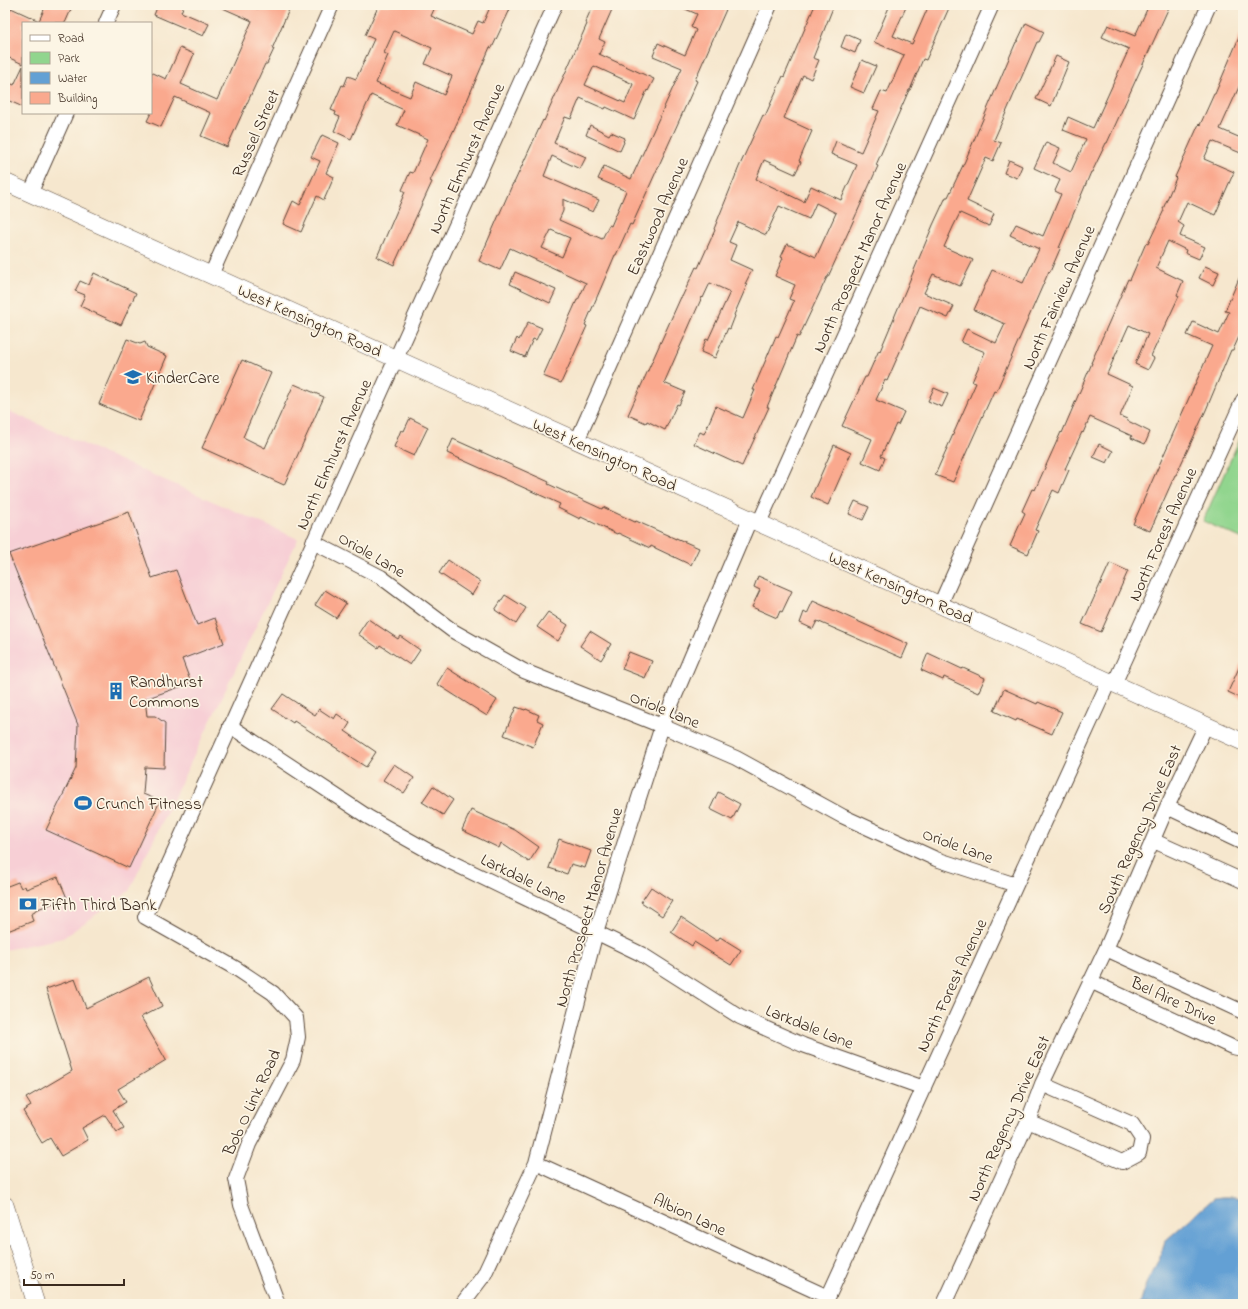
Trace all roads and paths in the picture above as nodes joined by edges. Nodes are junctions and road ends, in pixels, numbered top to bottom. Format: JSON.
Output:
{"nodes":[{"id":1,"x":114,"y":5,"type":"edge"},
{"id":2,"x":332,"y":5,"type":"edge"},
{"id":3,"x":555,"y":5,"type":"edge"},
{"id":4,"x":770,"y":5,"type":"edge"},
{"id":5,"x":992,"y":5,"type":"edge"},
{"id":6,"x":1209,"y":5,"type":"edge"},
{"id":7,"x":106,"y":22,"type":"edge"},
{"id":8,"x":66,"y":114,"type":"edge"},
{"id":9,"x":5,"y":182,"type":"edge"},
{"id":10,"x":30,"y":194,"type":"junction"},
{"id":11,"x":211,"y":276,"type":"junction"},
{"id":12,"x":396,"y":359,"type":"junction"},
{"id":13,"x":1243,"y":400,"type":"edge"},
{"id":14,"x":577,"y":441,"type":"junction"},
{"id":15,"x":754,"y":521,"type":"junction"},
{"id":16,"x":313,"y":542,"type":"junction"},
{"id":17,"x":940,"y":605,"type":"junction"},
{"id":18,"x":1112,"y":683,"type":"junction"},
{"id":19,"x":1206,"y":725,"type":"junction"},
{"id":20,"x":230,"y":726,"type":"junction"},
{"id":21,"x":662,"y":726,"type":"junction"},
{"id":22,"x":1243,"y":742,"type":"edge"},
{"id":23,"x":1167,"y":807,"type":"junction"},
{"id":24,"x":1154,"y":841,"type":"junction"},
{"id":25,"x":1243,"y":843,"type":"edge"},
{"id":26,"x":1243,"y":881,"type":"edge"},
{"id":27,"x":1016,"y":885,"type":"junction"},
{"id":28,"x":144,"y":917,"type":"joint"},
{"id":29,"x":596,"y":932,"type":"junction"},
{"id":30,"x":1106,"y":949,"type":"junction"},
{"id":31,"x":1090,"y":981,"type":"junction"},
{"id":32,"x":1243,"y":1012,"type":"edge"},
{"id":33,"x":1243,"y":1049,"type":"edge"},
{"id":34,"x":1042,"y":1084,"type":"junction"},
{"id":35,"x":924,"y":1088,"type":"junction"},
{"id":36,"x":1028,"y":1121,"type":"junction"},
{"id":37,"x":536,"y":1163,"type":"junction"},
{"id":38,"x":5,"y":1205,"type":"edge"},
{"id":39,"x":827,"y":1301,"type":"edge"},
{"id":40,"x":36,"y":1304,"type":"edge"},
{"id":41,"x":278,"y":1304,"type":"edge"},
{"id":42,"x":462,"y":1304,"type":"edge"},
{"id":43,"x":944,"y":1304,"type":"edge"}],
"edges":[{"from":1,"to":7,"type":"street"},
{"from":2,"to":11,"type":"street","name":"Russel Street"},
{"from":3,"to":12,"type":"street","name":"North Elmhurst Avenue"},
{"from":4,"to":14,"type":"street","name":"Eastwood Avenue"},
{"from":5,"to":15,"type":"street","name":"North Prospect Manor Avenue"},
{"from":6,"to":17,"type":"street","name":"North Fairview Avenue"},
{"from":8,"to":10,"type":"street"},
{"from":9,"to":10,"type":"main road","name":"West Kensington Road"},
{"from":10,"to":11,"type":"main road","name":"West Kensington Road"},
{"from":11,"to":12,"type":"main road","name":"West Kensington Road"},
{"from":12,"to":14,"type":"main road","name":"West Kensington Road"},
{"from":12,"to":16,"type":"street","name":"North Elmhurst Avenue"},
{"from":13,"to":18,"type":"street","name":"North Forest Avenue"},
{"from":14,"to":15,"type":"main road","name":"West Kensington Road"},
{"from":15,"to":17,"type":"main road","name":"West Kensington Road"},
{"from":15,"to":21,"type":"street","name":"North Prospect Manor Avenue"},
{"from":16,"to":20,"type":"street","name":"North Elmhurst Avenue"},
{"from":16,"to":21,"type":"street","name":"Oriole Lane"},
{"from":17,"to":18,"type":"main road","name":"West Kensington Road"},
{"from":18,"to":19,"type":"main road","name":"West Kensington Road"},
{"from":18,"to":27,"type":"street","name":"North Forest Avenue"},
{"from":19,"to":22,"type":"main road","name":"West Kensington Road"},
{"from":19,"to":23,"type":"street","name":"South Regency Drive East"},
{"from":20,"to":28,"type":"street","name":"North Elmhurst Avenue"},
{"from":20,"to":29,"type":"street","name":"Larkdale Lane"},
{"from":21,"to":27,"type":"street","name":"Oriole Lane"},
{"from":21,"to":29,"type":"street","name":"North Prospect Manor Avenue"},
{"from":23,"to":24,"type":"street","name":"South Regency Drive East"},
{"from":23,"to":25,"type":"street"},
{"from":24,"to":26,"type":"street"},
{"from":24,"to":30,"type":"street","name":"South Regency Drive East"},
{"from":27,"to":35,"type":"street","name":"North Forest Avenue"},
{"from":28,"to":41,"type":"street","name":"Bob O Link Road"},
{"from":29,"to":35,"type":"street","name":"Larkdale Lane"},
{"from":29,"to":37,"type":"street","name":"North Prospect Manor Avenue"},
{"from":30,"to":31,"type":"street","name":"North Regency Drive East"},
{"from":30,"to":32,"type":"street","name":"Bel Aire Drive"},
{"from":31,"to":33,"type":"street","name":"Bel Aire Drive"},
{"from":31,"to":34,"type":"street","name":"North Regency Drive East"},
{"from":34,"to":36,"type":"street","name":"North Regency Drive East"},
{"from":34,"to":36,"type":"street"},
{"from":35,"to":39,"type":"street","name":"North Forest Avenue"},
{"from":36,"to":43,"type":"street","name":"North Regency Drive East"},
{"from":37,"to":39,"type":"street","name":"Albion Lane"},
{"from":37,"to":42,"type":"street","name":"North Prospect Manor Avenue"},
{"from":38,"to":40,"type":"main road"}]}
